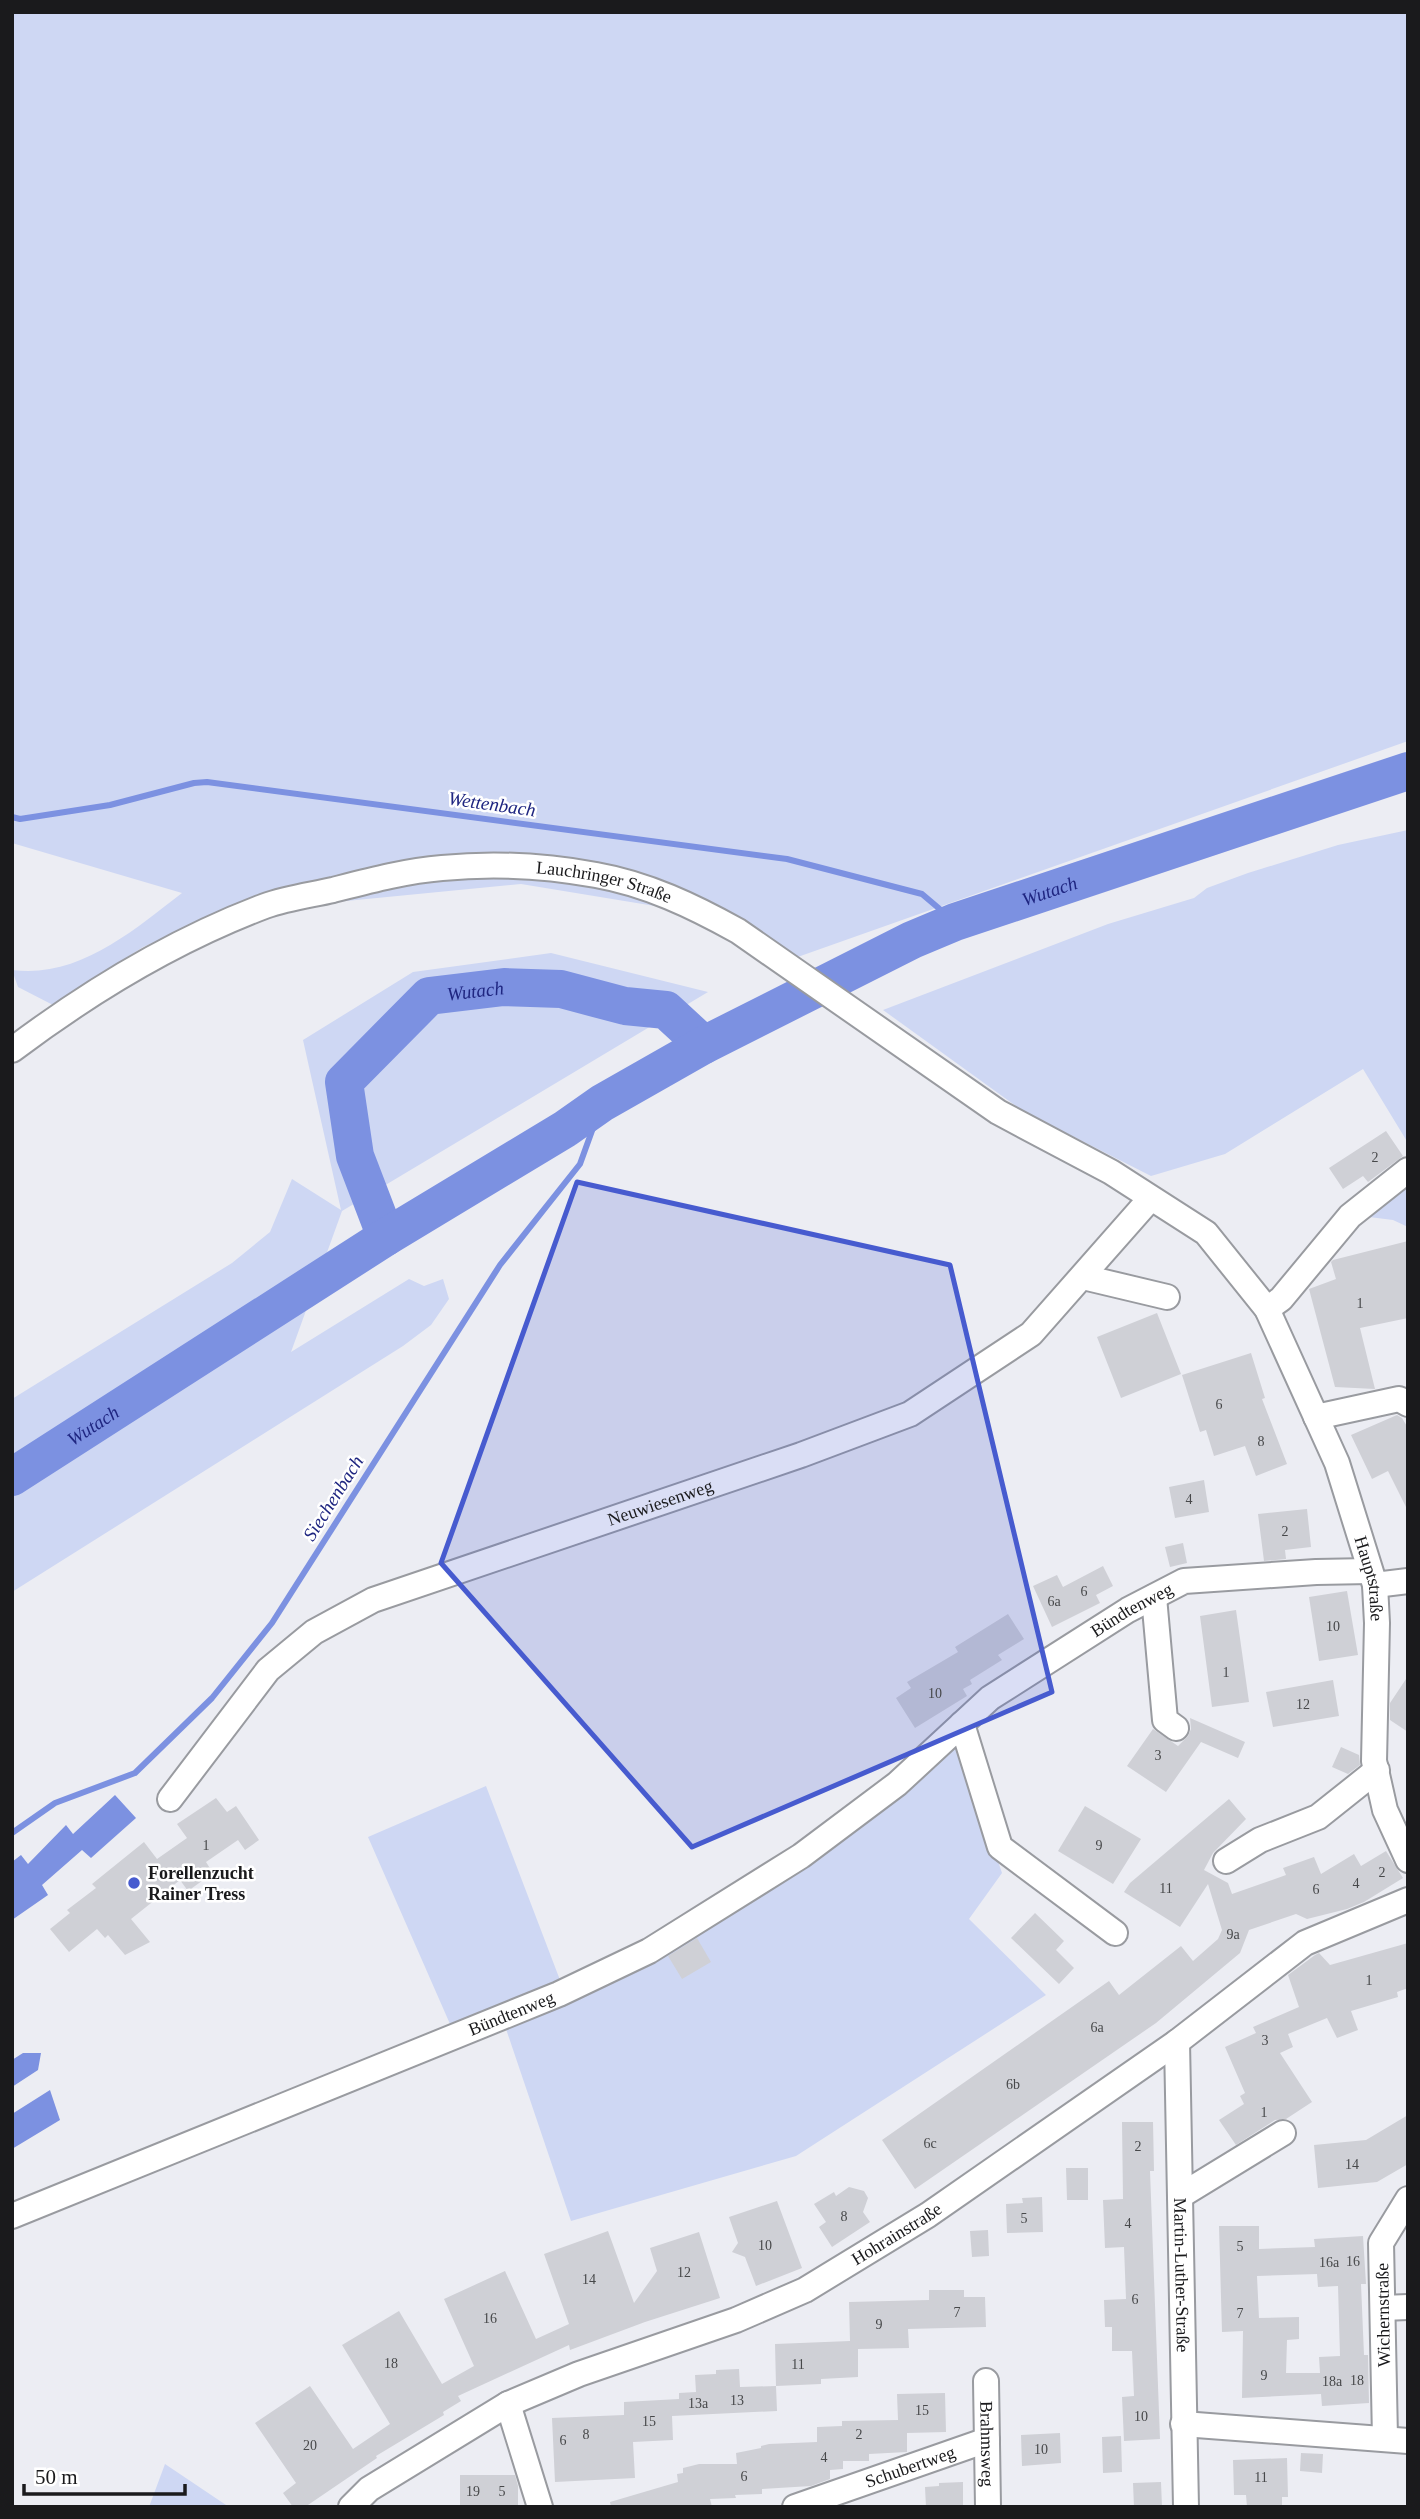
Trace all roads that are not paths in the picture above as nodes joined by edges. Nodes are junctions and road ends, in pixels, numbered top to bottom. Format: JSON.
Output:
{"nodes":[{"id":1,"x":12,"y":1050,"type":"edge"},
{"id":2,"x":1408,"y":1170,"type":"edge"},
{"id":3,"x":1150,"y":1199,"type":"junction"},
{"id":4,"x":1083,"y":1277,"type":"junction"},
{"id":5,"x":1167,"y":1297,"type":"dead end"},
{"id":6,"x":1267,"y":1309,"type":"junction"},
{"id":7,"x":1408,"y":1404,"type":"edge"},
{"id":8,"x":1316,"y":1417,"type":"junction"},
{"id":9,"x":1372,"y":1578,"type":"junction"},
{"id":10,"x":1408,"y":1581,"type":"edge"},
{"id":11,"x":1154,"y":1597,"type":"junction"},
{"id":12,"x":962,"y":1724,"type":"junction"},
{"id":13,"x":1176,"y":1728,"type":"dead end"},
{"id":14,"x":1377,"y":1770,"type":"junction"},
{"id":15,"x":170,"y":1799,"type":"dead end"},
{"id":16,"x":1408,"y":1860,"type":"edge"},
{"id":17,"x":1226,"y":1861,"type":"dead end"},
{"id":18,"x":1408,"y":1900,"type":"edge"},
{"id":19,"x":1115,"y":1933,"type":"dead end"},
{"id":20,"x":1177,"y":2042,"type":"junction"},
{"id":21,"x":1283,"y":2133,"type":"dead end"},
{"id":22,"x":1180,"y":2196,"type":"junction"},
{"id":23,"x":1408,"y":2199,"type":"edge"},
{"id":24,"x":12,"y":2216,"type":"edge"},
{"id":25,"x":1408,"y":2307,"type":"edge"},
{"id":26,"x":1382,"y":2308,"type":"junction"},
{"id":27,"x":986,"y":2381,"type":"dead end"},
{"id":28,"x":508,"y":2404,"type":"junction"},
{"id":29,"x":1183,"y":2424,"type":"junction"},
{"id":30,"x":987,"y":2440,"type":"junction"},
{"id":31,"x":1396,"y":2440,"type":"edge"},
{"id":32,"x":351,"y":2507,"type":"edge"},
{"id":33,"x":540,"y":2507,"type":"edge"},
{"id":34,"x":795,"y":2507,"type":"edge"},
{"id":35,"x":988,"y":2507,"type":"edge"},
{"id":36,"x":1186,"y":2507,"type":"edge"}],
"edges":[{"from":1,"to":3,"type":"street","name":"Lauchringer Straße"},
{"from":2,"to":6,"type":"street"},
{"from":3,"to":4,"type":"street","name":"Neuwiesenweg"},
{"from":3,"to":6,"type":"street","name":"Hauptstraße"},
{"from":4,"to":5,"type":"street"},
{"from":4,"to":15,"type":"street","name":"Neuwiesenweg"},
{"from":6,"to":8,"type":"street","name":"Hauptstraße"},
{"from":7,"to":8,"type":"street"},
{"from":8,"to":9,"type":"street","name":"Hauptstraße"},
{"from":9,"to":10,"type":"street","name":"Bündtenweg"},
{"from":9,"to":11,"type":"street","name":"Bündtenweg"},
{"from":9,"to":14,"type":"street","name":"Hauptstraße"},
{"from":11,"to":12,"type":"street","name":"Bündtenweg"},
{"from":11,"to":13,"type":"street"},
{"from":12,"to":19,"type":"street"},
{"from":12,"to":24,"type":"street","name":"Bündtenweg"},
{"from":14,"to":16,"type":"street","name":"Hauptstraße"},
{"from":14,"to":17,"type":"street"},
{"from":18,"to":20,"type":"street","name":"Hohrainstraße"},
{"from":20,"to":22,"type":"street","name":"Martin-Luther-Straße"},
{"from":20,"to":28,"type":"street","name":"Hohrainstraße"},
{"from":21,"to":22,"type":"street"},
{"from":22,"to":29,"type":"street","name":"Martin-Luther-Straße"},
{"from":23,"to":26,"type":"street","name":"Wichernstraße"},
{"from":25,"to":26,"type":"street"},
{"from":26,"to":31,"type":"street","name":"Wichernstraße"},
{"from":27,"to":30,"type":"street","name":"Brahmsweg"},
{"from":28,"to":32,"type":"street","name":"Hohrainstraße"},
{"from":28,"to":33,"type":"street"},
{"from":29,"to":31,"type":"street","name":"Wichernstraße"},
{"from":29,"to":36,"type":"street","name":"Martin-Luther-Straße"},
{"from":30,"to":34,"type":"street","name":"Schubertweg"},
{"from":30,"to":35,"type":"street","name":"Brahmsweg"}]}
